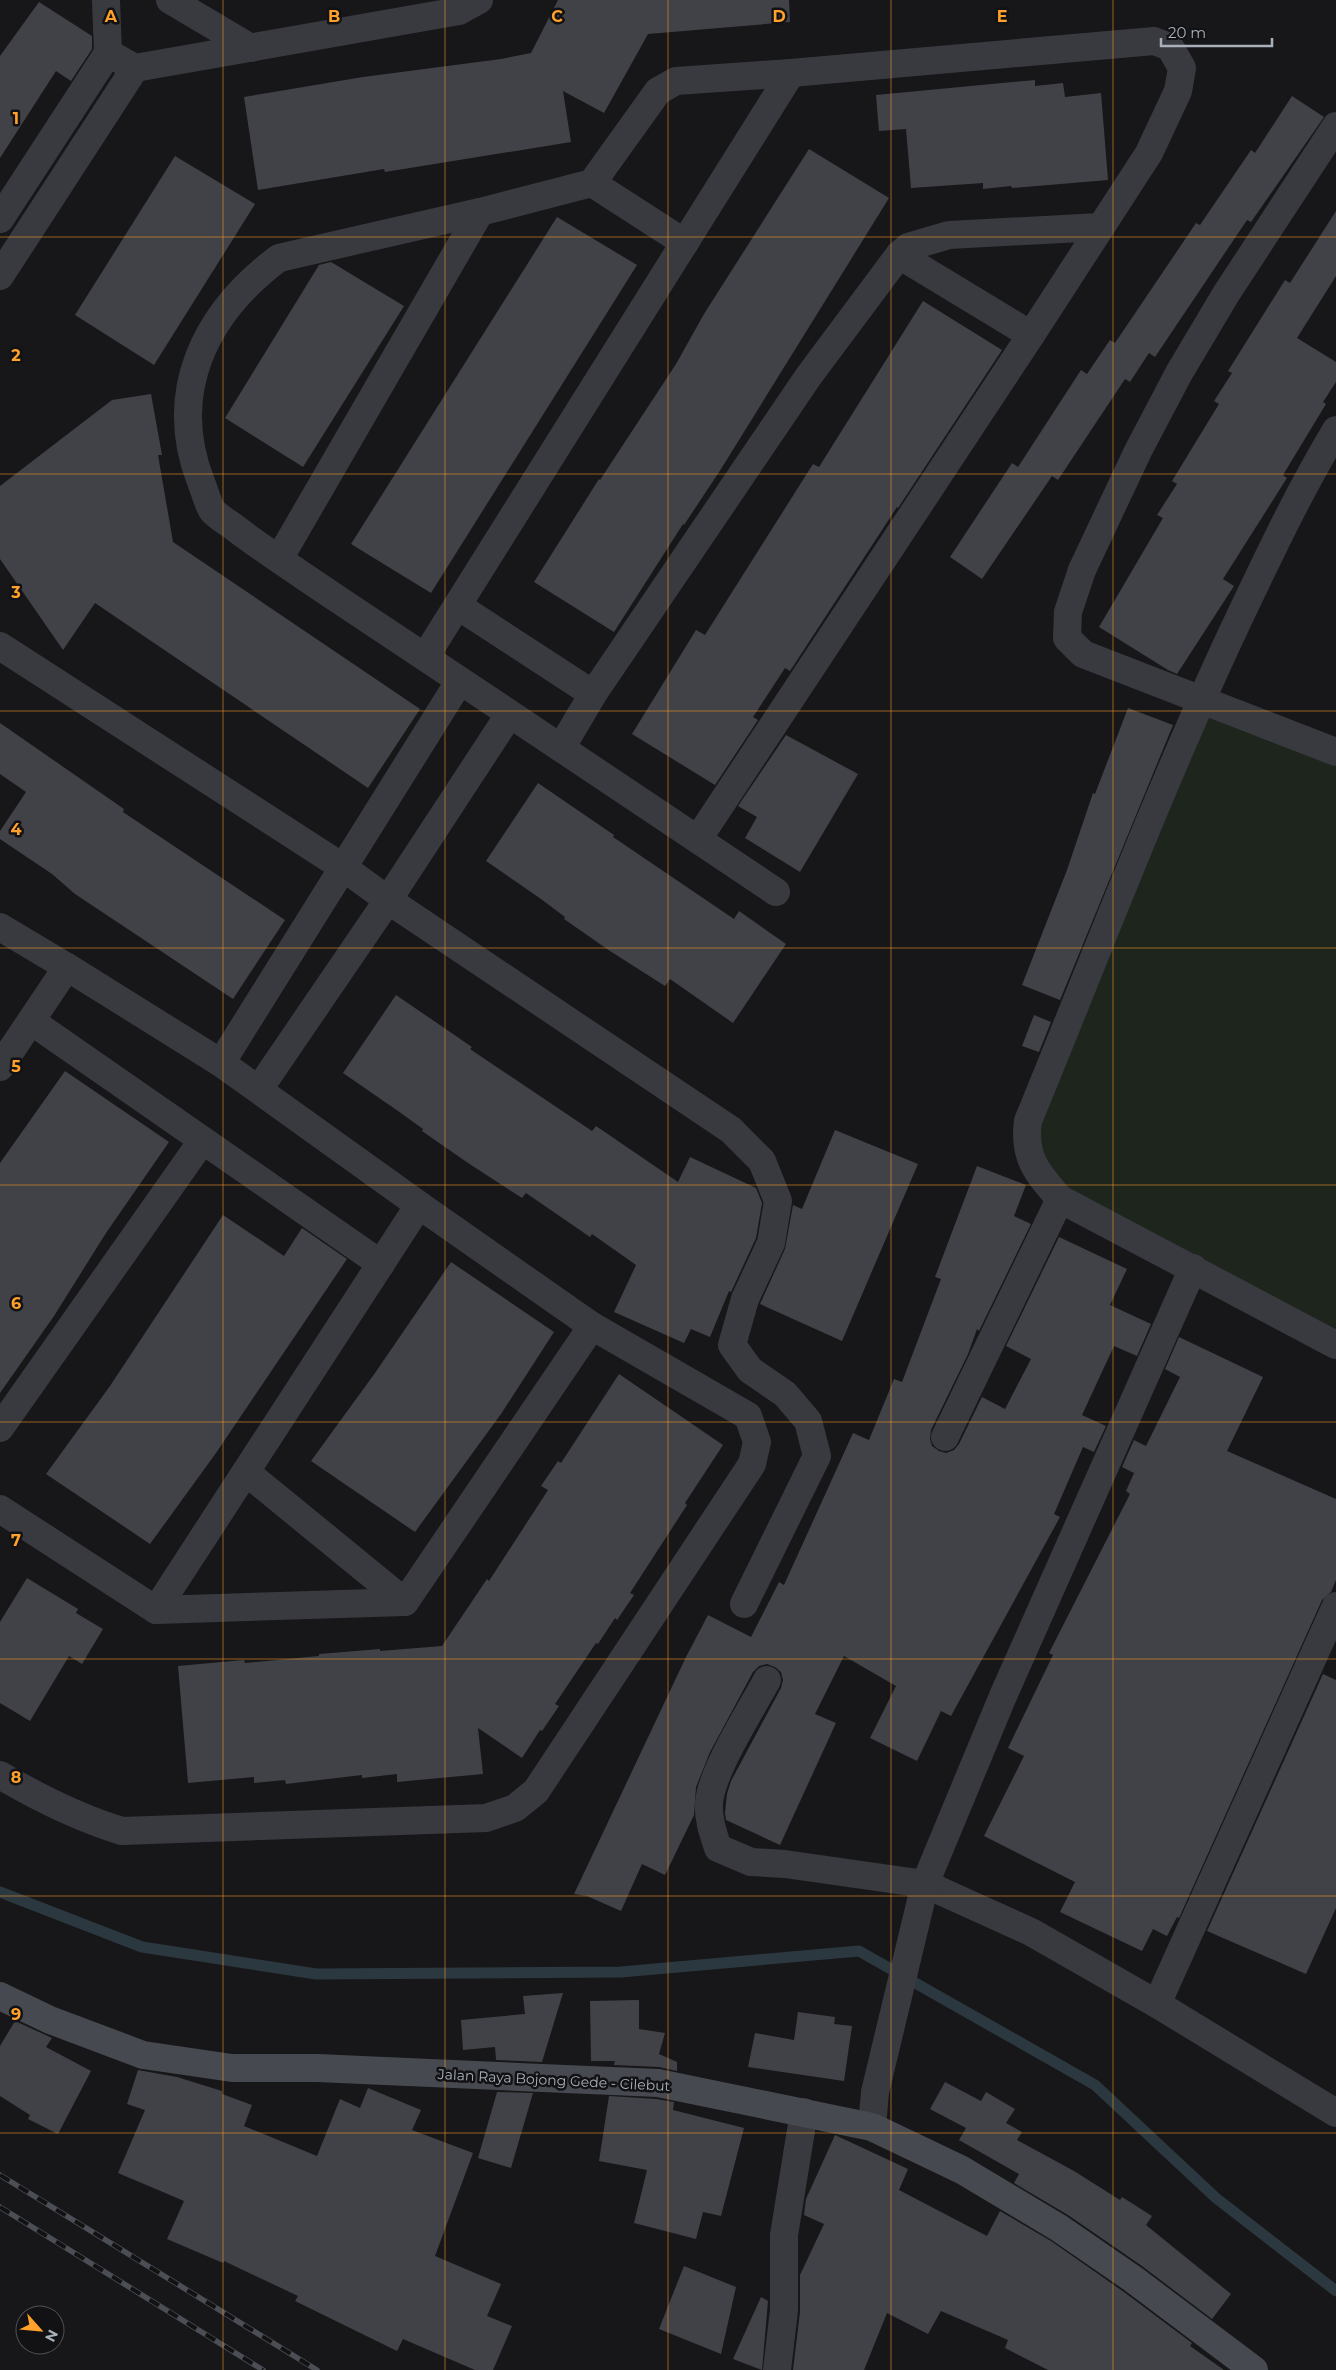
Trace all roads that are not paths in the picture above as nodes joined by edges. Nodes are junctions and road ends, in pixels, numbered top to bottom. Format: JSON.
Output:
{"nodes":[{"id":1,"x":106,"y":0,"type":"edge"},
{"id":2,"x":170,"y":0,"type":"edge"},
{"id":3,"x":479,"y":0,"type":"edge"},
{"id":4,"x":250,"y":48,"type":"junction"},
{"id":5,"x":108,"y":53,"type":"junction"},
{"id":6,"x":134,"y":68,"type":"junction"},
{"id":7,"x":791,"y":73,"type":"junction"},
{"id":8,"x":1336,"y":126,"type":"edge"},
{"id":9,"x":592,"y":183,"type":"junction"},
{"id":10,"x":480,"y":212,"type":"junction"},
{"id":11,"x":0,"y":219,"type":"edge"},
{"id":12,"x":1100,"y":227,"type":"junction"},
{"id":13,"x":685,"y":243,"type":"junction"},
{"id":14,"x":899,"y":255,"type":"junction"},
{"id":15,"x":0,"y":276,"type":"edge"},
{"id":16,"x":1032,"y":335,"type":"junction"},
{"id":17,"x":1336,"y":430,"type":"edge"},
{"id":18,"x":1328,"y":460,"type":"edge"},
{"id":19,"x":279,"y":559,"type":"junction"},
{"id":20,"x":458,"y":606,"type":"junction"},
{"id":21,"x":0,"y":646,"type":"edge"},
{"id":22,"x":426,"y":658,"type":"junction"},
{"id":23,"x":460,"y":682,"type":"junction"},
{"id":24,"x":593,"y":694,"type":"junction"},
{"id":25,"x":1201,"y":700,"type":"junction"},
{"id":26,"x":509,"y":715,"type":"junction"},
{"id":27,"x":561,"y":748,"type":"junction"},
{"id":28,"x":1336,"y":752,"type":"edge"},
{"id":29,"x":698,"y":839,"type":"junction"},
{"id":30,"x":344,"y":868,"type":"junction"},
{"id":31,"x":776,"y":892,"type":"dead end"},
{"id":32,"x":388,"y":900,"type":"junction"},
{"id":33,"x":0,"y":926,"type":"edge"},
{"id":34,"x":67,"y":967,"type":"junction"},
{"id":35,"x":31,"y":1021,"type":"junction"},
{"id":36,"x":221,"y":1063,"type":"junction"},
{"id":37,"x":0,"y":1067,"type":"edge"},
{"id":38,"x":259,"y":1089,"type":"junction"},
{"id":39,"x":202,"y":1141,"type":"junction"},
{"id":40,"x":1060,"y":1199,"type":"junction"},
{"id":41,"x":419,"y":1205,"type":"junction"},
{"id":42,"x":381,"y":1264,"type":"junction"},
{"id":43,"x":1193,"y":1268,"type":"junction"},
{"id":44,"x":592,"y":1326,"type":"junction"},
{"id":45,"x":1336,"y":1345,"type":"edge"},
{"id":46,"x":0,"y":1428,"type":"edge"},
{"id":47,"x":945,"y":1437,"type":"dead end"},
{"id":48,"x":246,"y":1472,"type":"junction"},
{"id":49,"x":0,"y":1509,"type":"edge"},
{"id":50,"x":405,"y":1602,"type":"junction"},
{"id":51,"x":744,"y":1604,"type":"dead end"},
{"id":52,"x":1336,"y":1606,"type":"edge"},
{"id":53,"x":156,"y":1610,"type":"junction"},
{"id":54,"x":767,"y":1680,"type":"dead end"},
{"id":55,"x":0,"y":1775,"type":"edge"},
{"id":56,"x":925,"y":1884,"type":"junction"},
{"id":57,"x":0,"y":1996,"type":"edge"},
{"id":58,"x":1157,"y":2004,"type":"junction"},
{"id":59,"x":804,"y":2112,"type":"junction"},
{"id":60,"x":1336,"y":2112,"type":"edge"},
{"id":61,"x":872,"y":2127,"type":"junction"},
{"id":62,"x":777,"y":2370,"type":"edge"},
{"id":63,"x":1254,"y":2370,"type":"edge"}],
"edges":[{"from":1,"to":5,"type":"street"},
{"from":2,"to":4,"type":"street"},
{"from":3,"to":4,"type":"street"},
{"from":4,"to":6,"type":"street"},
{"from":5,"to":6,"type":"street"},
{"from":5,"to":11,"type":"street"},
{"from":6,"to":15,"type":"street"},
{"from":7,"to":9,"type":"street"},
{"from":7,"to":12,"type":"street"},
{"from":7,"to":13,"type":"street"},
{"from":8,"to":25,"type":"street"},
{"from":9,"to":10,"type":"street"},
{"from":9,"to":13,"type":"street"},
{"from":10,"to":19,"type":"street"},
{"from":10,"to":19,"type":"street"},
{"from":12,"to":14,"type":"street"},
{"from":12,"to":16,"type":"street"},
{"from":13,"to":20,"type":"street"},
{"from":14,"to":16,"type":"street"},
{"from":14,"to":24,"type":"street"},
{"from":16,"to":29,"type":"street"},
{"from":17,"to":18,"type":"street"},
{"from":18,"to":25,"type":"street"},
{"from":19,"to":22,"type":"street"},
{"from":20,"to":22,"type":"street"},
{"from":20,"to":24,"type":"street"},
{"from":21,"to":30,"type":"street"},
{"from":22,"to":23,"type":"street"},
{"from":23,"to":26,"type":"street"},
{"from":23,"to":30,"type":"street"},
{"from":24,"to":27,"type":"street"},
{"from":25,"to":28,"type":"street"},
{"from":25,"to":40,"type":"street"},
{"from":26,"to":27,"type":"street"},
{"from":26,"to":32,"type":"street"},
{"from":27,"to":29,"type":"street"},
{"from":29,"to":31,"type":"street"},
{"from":30,"to":32,"type":"street"},
{"from":30,"to":36,"type":"street"},
{"from":32,"to":38,"type":"street"},
{"from":32,"to":51,"type":"street"},
{"from":33,"to":34,"type":"street"},
{"from":34,"to":35,"type":"street"},
{"from":34,"to":36,"type":"street"},
{"from":35,"to":37,"type":"street"},
{"from":35,"to":39,"type":"street"},
{"from":36,"to":38,"type":"street"},
{"from":38,"to":41,"type":"street"},
{"from":39,"to":42,"type":"street"},
{"from":39,"to":46,"type":"street"},
{"from":40,"to":43,"type":"street"},
{"from":40,"to":47,"type":"street"},
{"from":41,"to":42,"type":"street"},
{"from":41,"to":44,"type":"street"},
{"from":42,"to":48,"type":"street"},
{"from":43,"to":45,"type":"street"},
{"from":43,"to":56,"type":"street"},
{"from":44,"to":50,"type":"street"},
{"from":44,"to":55,"type":"street"},
{"from":48,"to":50,"type":"street"},
{"from":48,"to":53,"type":"street"},
{"from":49,"to":53,"type":"street"},
{"from":50,"to":53,"type":"street"},
{"from":52,"to":58,"type":"street"},
{"from":54,"to":56,"type":"street"},
{"from":56,"to":58,"type":"street"},
{"from":56,"to":61,"type":"street"},
{"from":57,"to":59,"type":"main road","name":"Jalan Raya Bojong Gede - Cilebut"},
{"from":58,"to":60,"type":"street"},
{"from":59,"to":61,"type":"main road","name":"Jalan Raya Bojong Gede - Cilebut"},
{"from":59,"to":62,"type":"street"},
{"from":61,"to":63,"type":"main road","name":"Jalan Raya Bojong Gede - Cilebut"}]}
